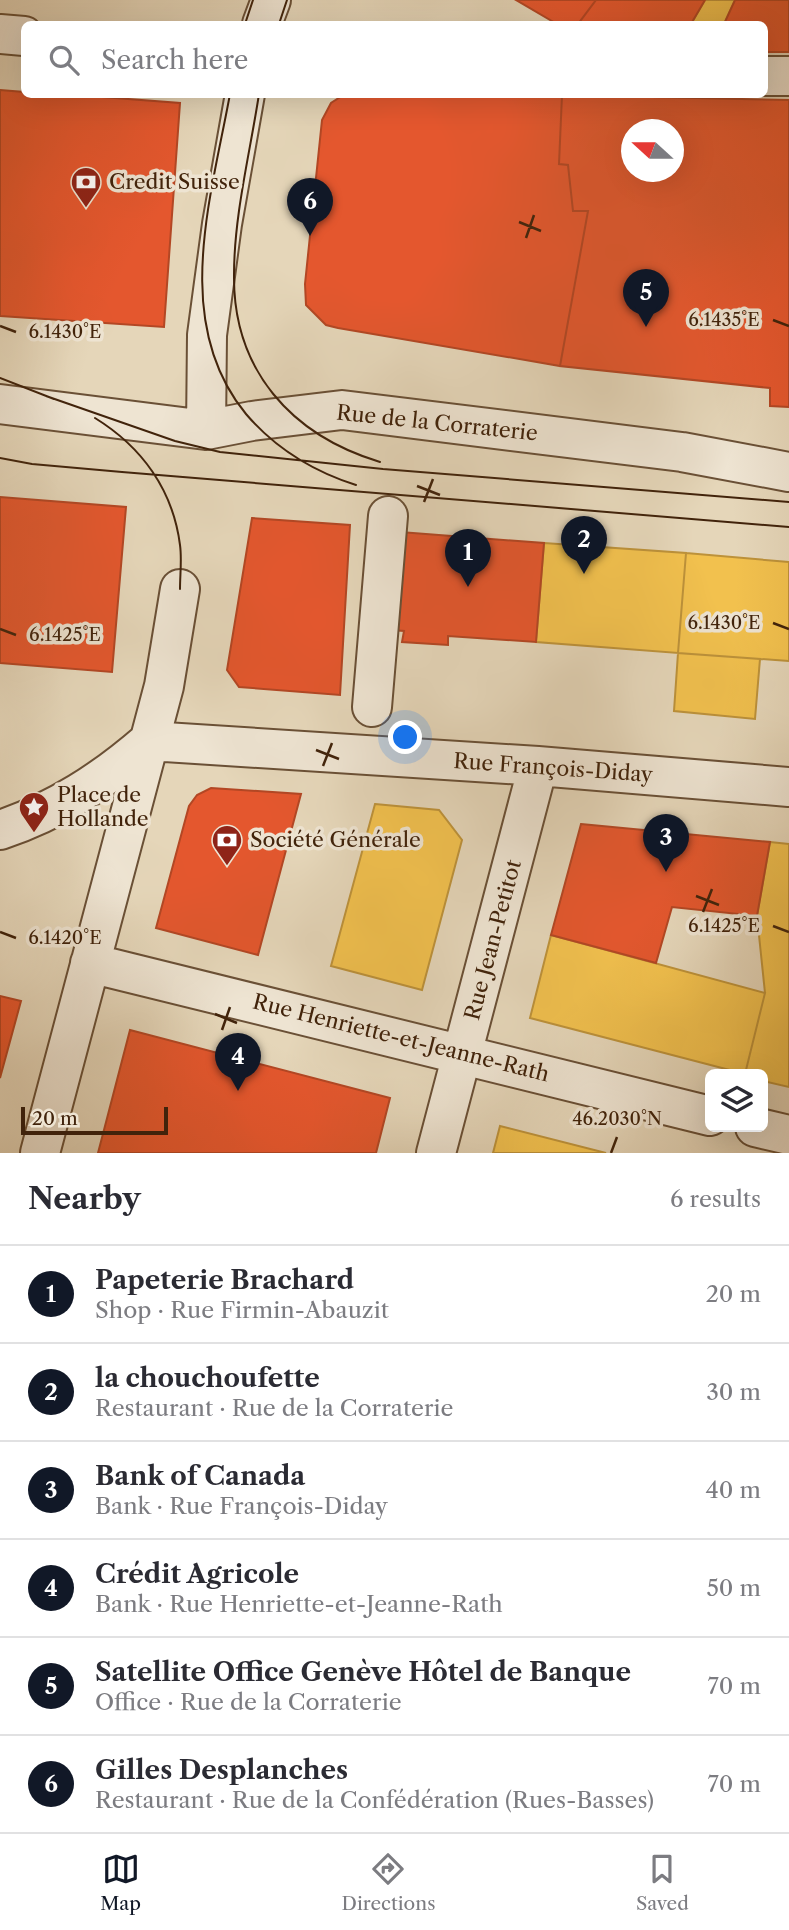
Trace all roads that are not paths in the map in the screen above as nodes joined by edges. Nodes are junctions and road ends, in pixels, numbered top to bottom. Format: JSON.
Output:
{"nodes":[{"id":1,"x":271,"y":0,"type":"edge"},
{"id":2,"x":263,"y":21,"type":"edge"},
{"id":3,"x":0,"y":34,"type":"edge"},
{"id":4,"x":21,"y":36,"type":"edge"},
{"id":5,"x":768,"y":76,"type":"edge"},
{"id":6,"x":789,"y":76,"type":"edge"},
{"id":7,"x":244,"y":98,"type":"edge"},
{"id":8,"x":0,"y":404,"type":"edge"},
{"id":9,"x":206,"y":430,"type":"junction"},
{"id":10,"x":789,"y":472,"type":"edge"},
{"id":11,"x":388,"y":516,"type":"dead end"},
{"id":12,"x":180,"y":589,"type":"dead end"},
{"id":13,"x":372,"y":707,"type":"dead end"},
{"id":14,"x":149,"y":741,"type":"junction"},
{"id":15,"x":538,"y":766,"type":"junction"},
{"id":16,"x":789,"y":787,"type":"edge"},
{"id":17,"x":0,"y":830,"type":"edge"},
{"id":18,"x":90,"y":963,"type":"junction"},
{"id":19,"x":463,"y":1053,"type":"junction"},
{"id":20,"x":705,"y":1114,"type":"edge"},
{"id":21,"x":768,"y":1130,"type":"edge"},
{"id":22,"x":789,"y":1135,"type":"edge"},
{"id":23,"x":40,"y":1153,"type":"edge"},
{"id":24,"x":436,"y":1153,"type":"edge"}],
"edges":[{"from":1,"to":2,"type":"street"},
{"from":3,"to":4,"type":"street"},
{"from":5,"to":6,"type":"street"},
{"from":7,"to":9,"type":"street"},
{"from":8,"to":9,"type":"street","name":"Rue de la Corraterie"},
{"from":9,"to":10,"type":"street","name":"Rue de la Corraterie"},
{"from":11,"to":13,"type":"street"},
{"from":12,"to":14,"type":"street"},
{"from":14,"to":15,"type":"street","name":"Rue François-Diday"},
{"from":14,"to":17,"type":"street"},
{"from":14,"to":18,"type":"street"},
{"from":15,"to":16,"type":"street","name":"Rue François-Diday"},
{"from":15,"to":19,"type":"street","name":"Rue Jean-Petitot"},
{"from":18,"to":19,"type":"street","name":"Rue Henriette-et-Jeanne-Rath"},
{"from":18,"to":23,"type":"street"},
{"from":19,"to":20,"type":"street","name":"Rue Henriette-et-Jeanne-Rath"},
{"from":19,"to":24,"type":"street","name":"Rue Jean-Petitot"},
{"from":21,"to":22,"type":"street"}]}
